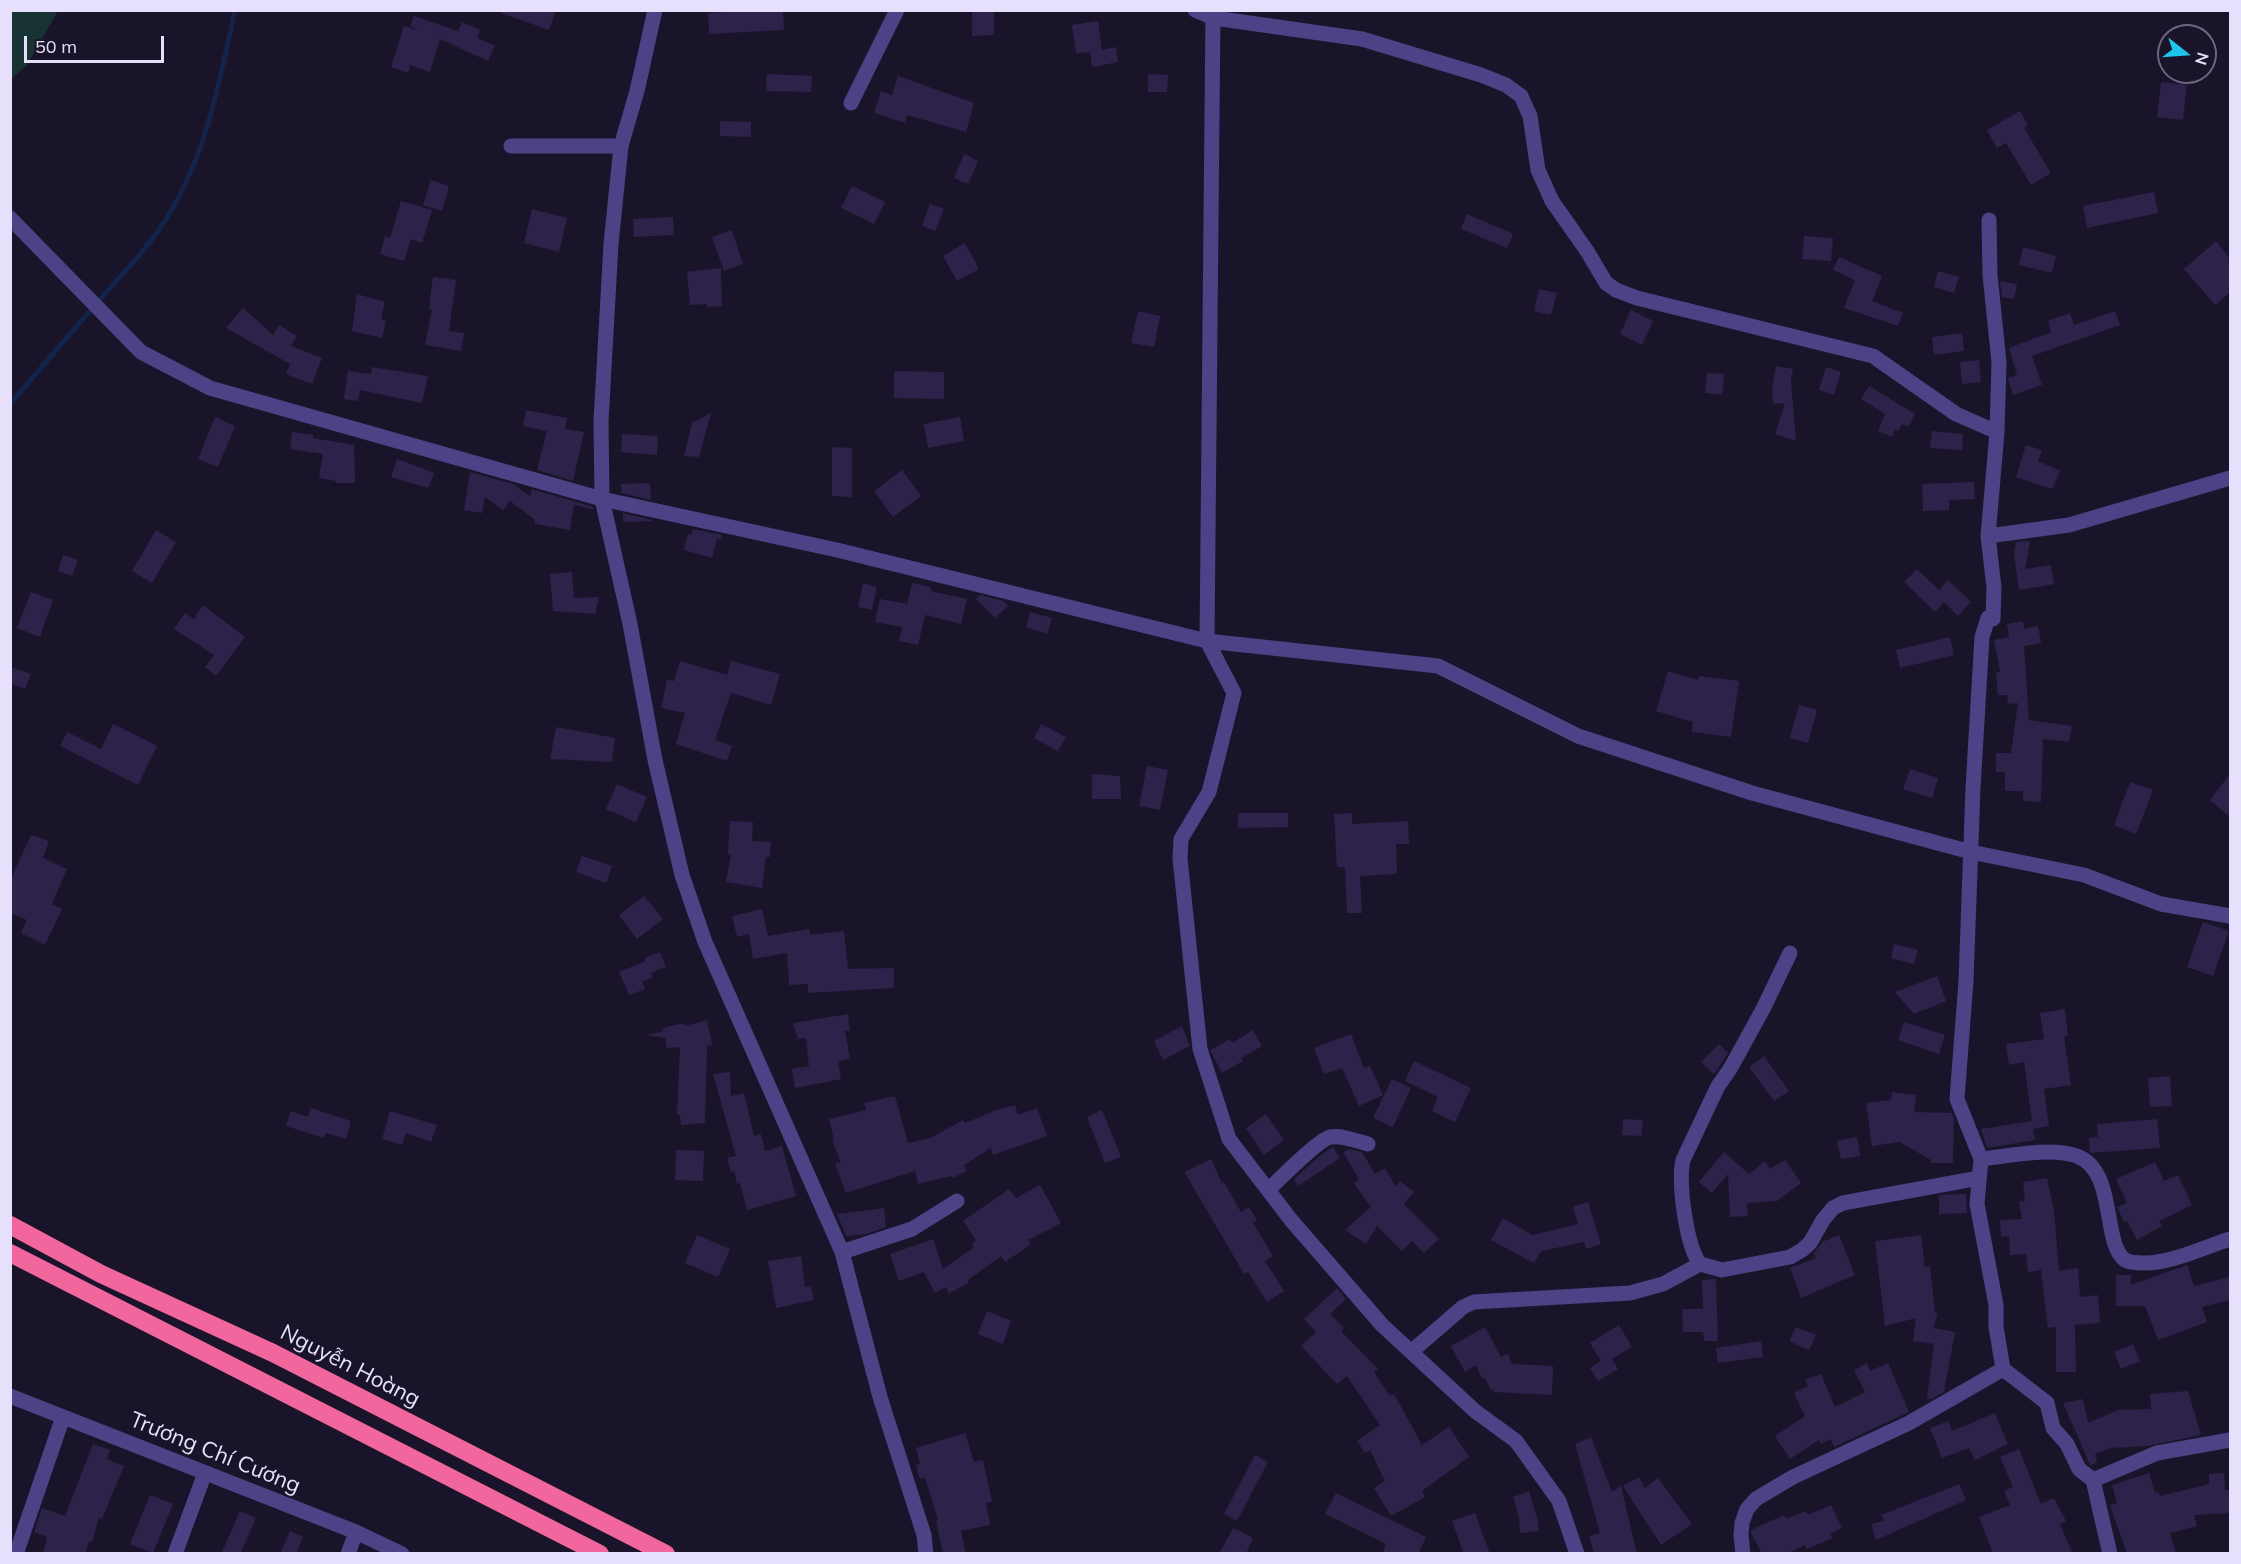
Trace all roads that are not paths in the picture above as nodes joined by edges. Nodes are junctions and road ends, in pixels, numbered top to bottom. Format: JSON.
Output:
{"nodes":[{"id":1,"x":655,"y":10,"type":"edge"},
{"id":2,"x":897,"y":10,"type":"edge"},
{"id":3,"x":1196,"y":10,"type":"edge"},
{"id":4,"x":1214,"y":14,"type":"edge"},
{"id":5,"x":851,"y":103,"type":"dead end"},
{"id":6,"x":511,"y":146,"type":"dead end"},
{"id":7,"x":621,"y":146,"type":"junction"},
{"id":8,"x":10,"y":218,"type":"edge"},
{"id":9,"x":1989,"y":220,"type":"dead end"},
{"id":10,"x":1997,"y":432,"type":"junction"},
{"id":11,"x":2230,"y":478,"type":"edge"},
{"id":12,"x":602,"y":499,"type":"junction"},
{"id":13,"x":1988,"y":536,"type":"junction"},
{"id":14,"x":1207,"y":641,"type":"junction"},
{"id":15,"x":1971,"y":852,"type":"junction"},
{"id":16,"x":2230,"y":916,"type":"edge"},
{"id":17,"x":1790,"y":953,"type":"dead end"},
{"id":18,"x":1368,"y":1144,"type":"dead end"},
{"id":19,"x":1981,"y":1159,"type":"junction"},
{"id":20,"x":1979,"y":1178,"type":"junction"},
{"id":21,"x":1268,"y":1190,"type":"junction"},
{"id":22,"x":957,"y":1201,"type":"dead end"},
{"id":23,"x":10,"y":1225,"type":"edge"},
{"id":24,"x":2230,"y":1239,"type":"edge"},
{"id":25,"x":842,"y":1252,"type":"junction"},
{"id":26,"x":10,"y":1253,"type":"edge"},
{"id":27,"x":1700,"y":1264,"type":"junction"},
{"id":28,"x":1411,"y":1352,"type":"junction"},
{"id":29,"x":2003,"y":1369,"type":"junction"},
{"id":30,"x":10,"y":1396,"type":"edge"},
{"id":31,"x":63,"y":1417,"type":"junction"},
{"id":32,"x":2230,"y":1440,"type":"edge"},
{"id":33,"x":205,"y":1473,"type":"junction"},
{"id":34,"x":2093,"y":1480,"type":"junction"},
{"id":35,"x":356,"y":1533,"type":"junction"},
{"id":36,"x":16,"y":1554,"type":"edge"},
{"id":37,"x":175,"y":1554,"type":"edge"},
{"id":38,"x":348,"y":1554,"type":"edge"},
{"id":39,"x":402,"y":1554,"type":"edge"},
{"id":40,"x":600,"y":1554,"type":"edge"},
{"id":41,"x":666,"y":1554,"type":"edge"},
{"id":42,"x":926,"y":1554,"type":"edge"},
{"id":43,"x":1576,"y":1554,"type":"edge"},
{"id":44,"x":1743,"y":1554,"type":"edge"},
{"id":45,"x":2110,"y":1554,"type":"edge"}],
"edges":[{"from":1,"to":7,"type":"street"},
{"from":2,"to":5,"type":"street"},
{"from":3,"to":4,"type":"street"},
{"from":4,"to":10,"type":"street"},
{"from":4,"to":14,"type":"street"},
{"from":6,"to":7,"type":"street"},
{"from":7,"to":12,"type":"street"},
{"from":8,"to":12,"type":"street"},
{"from":9,"to":10,"type":"street"},
{"from":10,"to":13,"type":"street"},
{"from":11,"to":13,"type":"street"},
{"from":12,"to":14,"type":"street"},
{"from":12,"to":25,"type":"street"},
{"from":13,"to":15,"type":"street"},
{"from":14,"to":15,"type":"street"},
{"from":14,"to":21,"type":"street"},
{"from":15,"to":16,"type":"street"},
{"from":15,"to":19,"type":"street"},
{"from":17,"to":27,"type":"street"},
{"from":18,"to":21,"type":"street"},
{"from":19,"to":20,"type":"street"},
{"from":19,"to":24,"type":"street"},
{"from":20,"to":27,"type":"street"},
{"from":20,"to":29,"type":"street"},
{"from":21,"to":28,"type":"street"},
{"from":22,"to":25,"type":"street"},
{"from":23,"to":41,"type":"highway","name":"Nguyễn Hoàng"},
{"from":25,"to":42,"type":"street"},
{"from":26,"to":40,"type":"highway"},
{"from":27,"to":28,"type":"street"},
{"from":28,"to":43,"type":"street"},
{"from":29,"to":34,"type":"street"},
{"from":29,"to":44,"type":"street"},
{"from":30,"to":31,"type":"street","name":"Trương Chí Cương"},
{"from":31,"to":33,"type":"street","name":"Trương Chí Cương"},
{"from":31,"to":36,"type":"street"},
{"from":32,"to":34,"type":"street"},
{"from":33,"to":35,"type":"street","name":"Trương Chí Cương"},
{"from":33,"to":37,"type":"street"},
{"from":34,"to":45,"type":"street"},
{"from":35,"to":38,"type":"street"},
{"from":35,"to":39,"type":"street","name":"Trương Chí Cương"}]}
